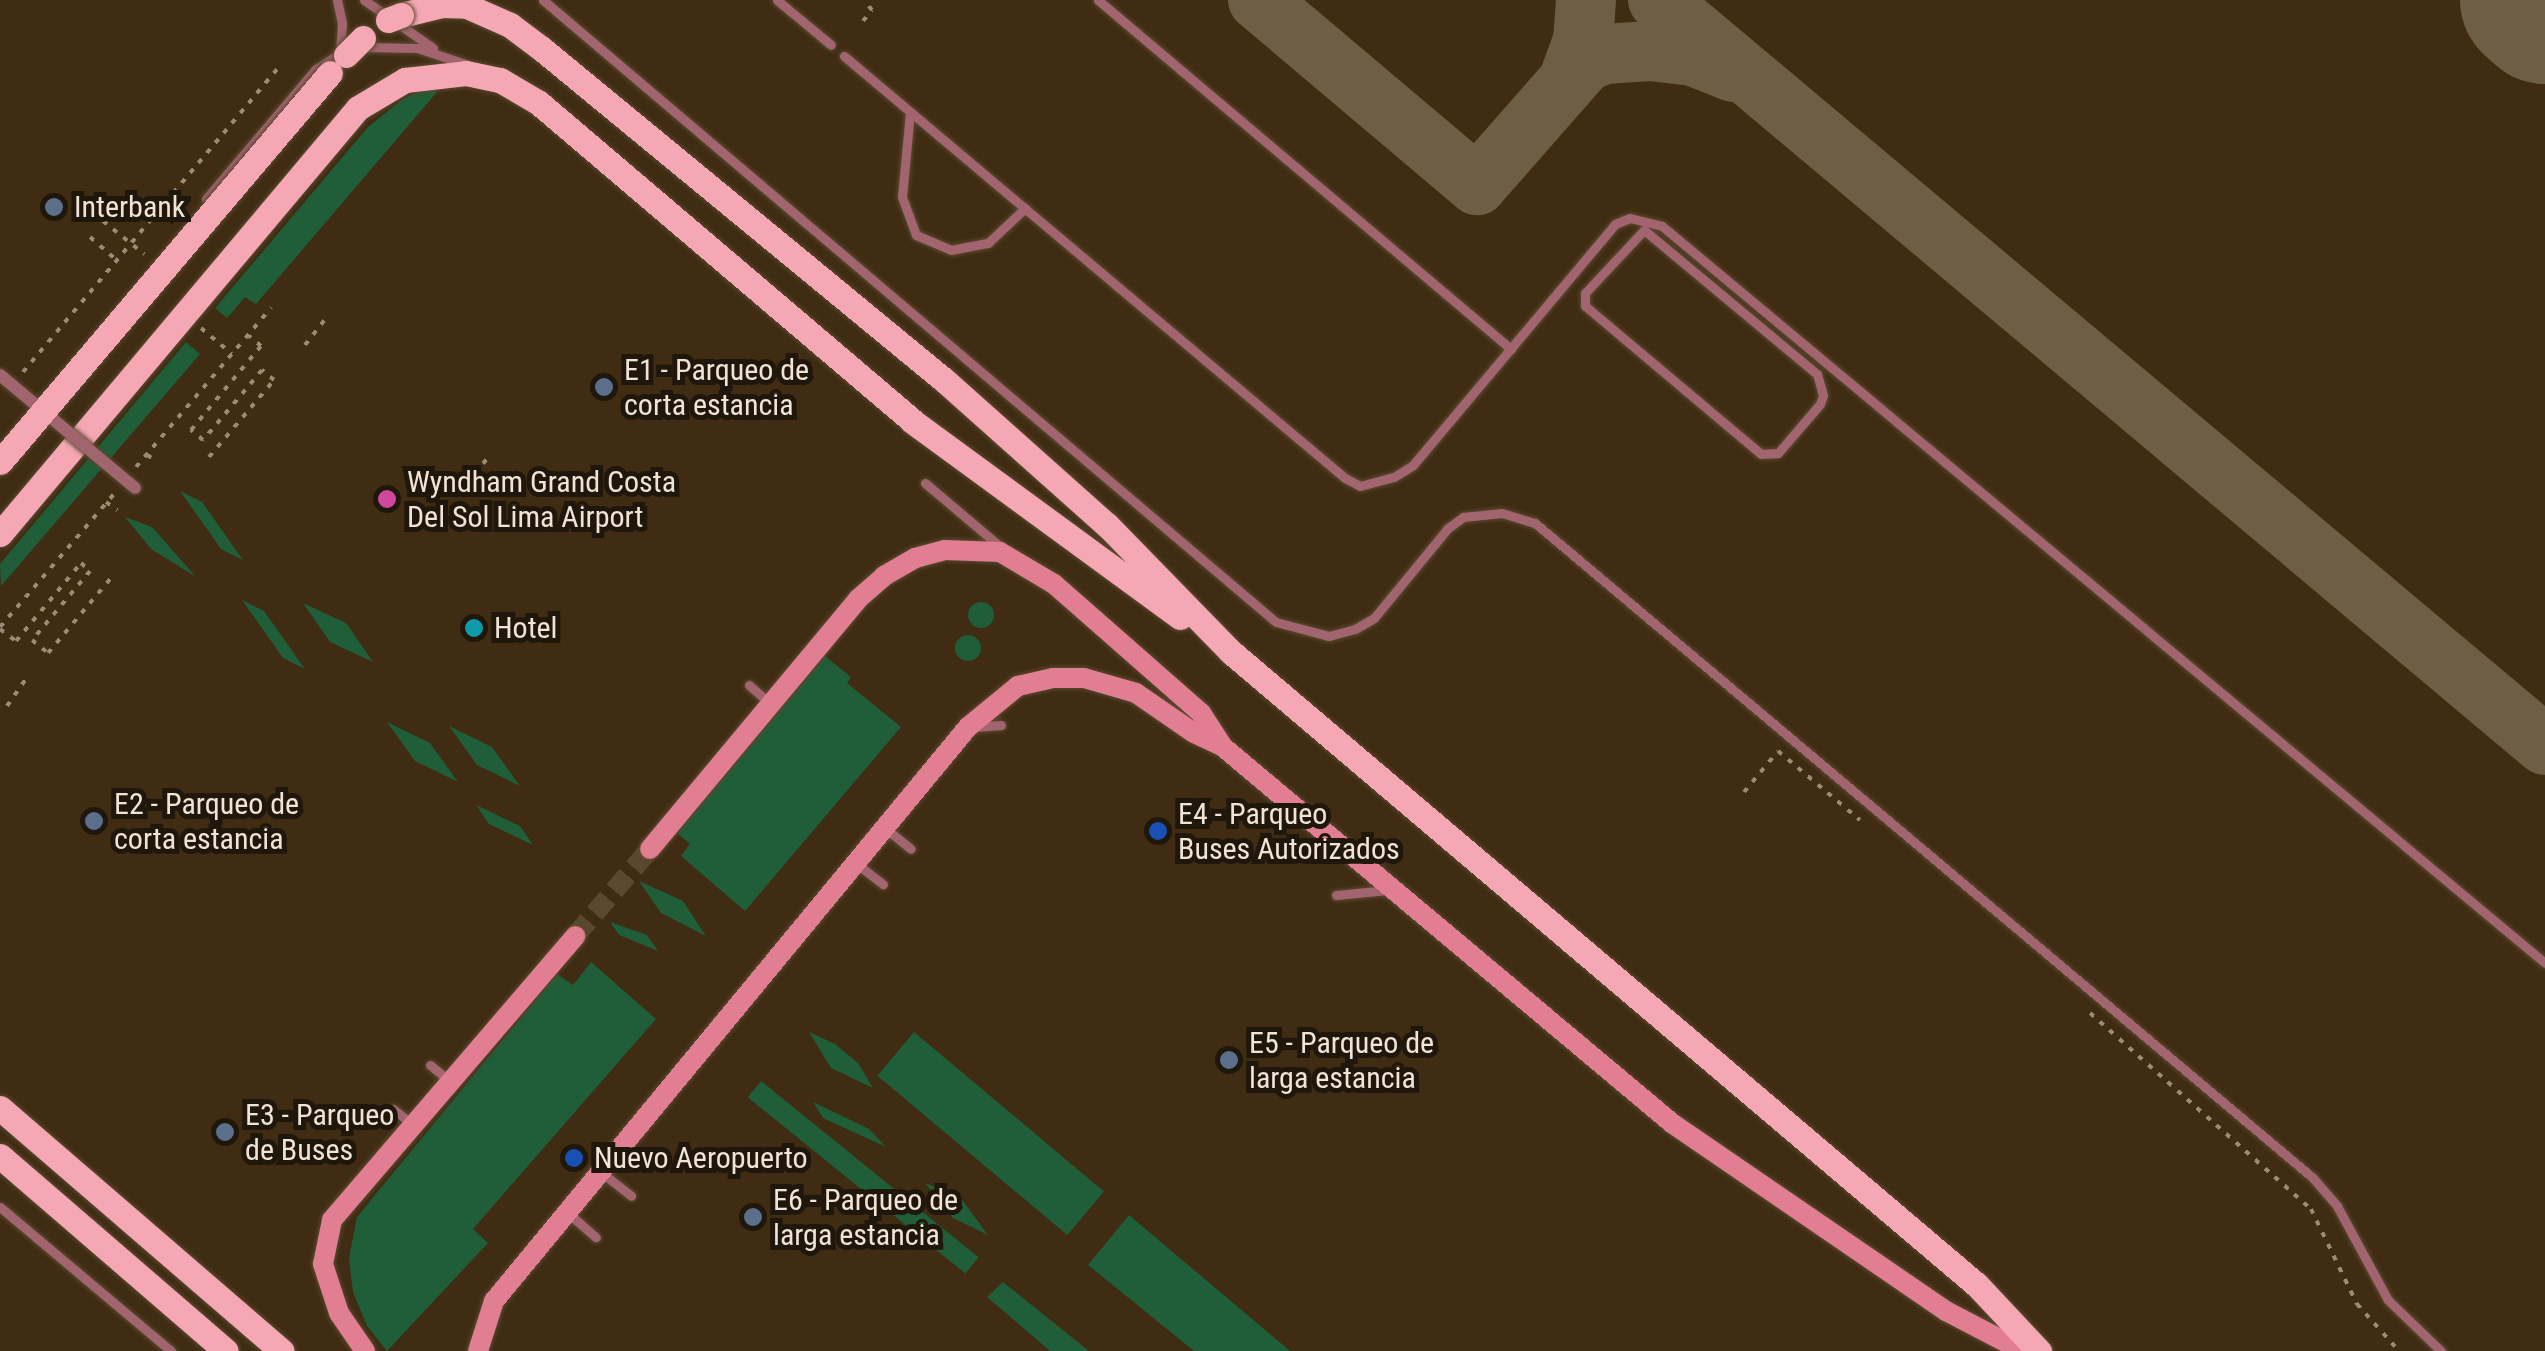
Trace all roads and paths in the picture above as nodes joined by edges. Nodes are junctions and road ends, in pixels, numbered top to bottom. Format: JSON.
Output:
{"nodes":[{"id":1,"x":336,"y":0,"type":"edge"},
{"id":2,"x":364,"y":0,"type":"edge"},
{"id":3,"x":543,"y":0,"type":"edge"},
{"id":4,"x":777,"y":0,"type":"edge"},
{"id":5,"x":864,"y":0,"type":"edge"},
{"id":6,"x":1098,"y":0,"type":"edge"},
{"id":7,"x":862,"y":22,"type":"dead end"},
{"id":8,"x":831,"y":45,"type":"dead end"},
{"id":9,"x":340,"y":52,"type":"junction"},
{"id":10,"x":440,"y":52,"type":"junction"},
{"id":11,"x":844,"y":56,"type":"dead end"},
{"id":12,"x":281,"y":65,"type":"dead end"},
{"id":13,"x":500,"y":80,"type":"junction"},
{"id":14,"x":910,"y":112,"type":"junction"},
{"id":15,"x":1025,"y":208,"type":"junction"},
{"id":16,"x":103,"y":221,"type":"dead end"},
{"id":17,"x":90,"y":237,"type":"dead end"},
{"id":18,"x":118,"y":261,"type":"junction"},
{"id":19,"x":163,"y":270,"type":"junction"},
{"id":20,"x":1751,"y":299,"type":"junction"},
{"id":21,"x":271,"y":308,"type":"dead end"},
{"id":22,"x":1742,"y":309,"type":"junction"},
{"id":23,"x":326,"y":318,"type":"dead end"},
{"id":24,"x":201,"y":328,"type":"dead end"},
{"id":25,"x":305,"y":346,"type":"dead end"},
{"id":26,"x":1511,"y":349,"type":"junction"},
{"id":27,"x":233,"y":354,"type":"dead end"},
{"id":28,"x":0,"y":375,"type":"edge"},
{"id":29,"x":14,"y":381,"type":"dead end"},
{"id":30,"x":0,"y":446,"type":"edge"},
{"id":31,"x":147,"y":455,"type":"dead end"},
{"id":32,"x":208,"y":457,"type":"dead end"},
{"id":33,"x":487,"y":459,"type":"dead end"},
{"id":34,"x":0,"y":462,"type":"edge"},
{"id":35,"x":158,"y":462,"type":"dead end"},
{"id":36,"x":925,"y":483,"type":"dead end"},
{"id":37,"x":466,"y":484,"type":"dead end"},
{"id":38,"x":135,"y":488,"type":"dead end"},
{"id":39,"x":106,"y":502,"type":"dead end"},
{"id":40,"x":117,"y":510,"type":"dead end"},
{"id":41,"x":0,"y":534,"type":"edge"},
{"id":42,"x":1012,"y":556,"type":"junction"},
{"id":43,"x":111,"y":578,"type":"dead end"},
{"id":44,"x":1,"y":624,"type":"edge"},
{"id":45,"x":1231,"y":652,"type":"junction"},
{"id":46,"x":27,"y":677,"type":"dead end"},
{"id":47,"x":749,"y":685,"type":"dead end"},
{"id":48,"x":770,"y":704,"type":"junction"},
{"id":49,"x":7,"y":706,"type":"dead end"},
{"id":50,"x":1001,"y":725,"type":"dead end"},
{"id":51,"x":968,"y":727,"type":"junction"},
{"id":52,"x":1222,"y":746,"type":"junction"},
{"id":53,"x":1744,"y":792,"type":"dead end"},
{"id":54,"x":885,"y":828,"type":"junction"},
{"id":55,"x":1870,"y":828,"type":"dead end"},
{"id":56,"x":650,"y":849,"type":"tunnel mouth"},
{"id":57,"x":911,"y":849,"type":"dead end"},
{"id":58,"x":856,"y":863,"type":"junction"},
{"id":59,"x":882,"y":884,"type":"dead end"},
{"id":60,"x":1391,"y":890,"type":"junction"},
{"id":61,"x":1336,"y":894,"type":"dead end"},
{"id":62,"x":575,"y":936,"type":"tunnel mouth"},
{"id":63,"x":2545,"y":963,"type":"edge"},
{"id":64,"x":2079,"y":1004,"type":"dead end"},
{"id":65,"x":430,"y":1065,"type":"dead end"},
{"id":66,"x":450,"y":1081,"type":"junction"},
{"id":67,"x":0,"y":1108,"type":"edge"},
{"id":68,"x":393,"y":1109,"type":"dead end"},
{"id":69,"x":412,"y":1124,"type":"junction"},
{"id":70,"x":0,"y":1156,"type":"edge"},
{"id":71,"x":600,"y":1172,"type":"junction"},
{"id":72,"x":631,"y":1196,"type":"dead end"},
{"id":73,"x":0,"y":1207,"type":"edge"},
{"id":74,"x":566,"y":1212,"type":"junction"},
{"id":75,"x":596,"y":1237,"type":"dead end"},
{"id":76,"x":171,"y":1351,"type":"edge"},
{"id":77,"x":226,"y":1351,"type":"edge"},
{"id":78,"x":282,"y":1351,"type":"edge"},
{"id":79,"x":365,"y":1351,"type":"edge"},
{"id":80,"x":478,"y":1351,"type":"edge"},
{"id":81,"x":2023,"y":1351,"type":"edge"},
{"id":82,"x":2039,"y":1351,"type":"edge"},
{"id":83,"x":2398,"y":1351,"type":"edge"},
{"id":84,"x":2442,"y":1351,"type":"edge"}],
"edges":[{"from":1,"to":9,"type":"lane"},
{"from":2,"to":10,"type":"lane"},
{"from":3,"to":84,"type":"lane"},
{"from":4,"to":8,"type":"lane"},
{"from":5,"to":7,"type":"path"},
{"from":6,"to":26,"type":"lane"},
{"from":9,"to":10,"type":"lane"},
{"from":9,"to":30,"type":"lane"},
{"from":10,"to":13,"type":"lane"},
{"from":11,"to":14,"type":"lane"},
{"from":12,"to":18,"type":"path"},
{"from":13,"to":41,"type":"main road"},
{"from":13,"to":45,"type":"main road"},
{"from":14,"to":15,"type":"lane"},
{"from":14,"to":15,"type":"lane"},
{"from":15,"to":26,"type":"lane"},
{"from":16,"to":19,"type":"path","bridge":true},
{"from":17,"to":18,"type":"path"},
{"from":18,"to":29,"type":"path"},
{"from":19,"to":34,"type":"main road","bridge":true},
{"from":19,"to":45,"type":"main road","bridge":true},
{"from":20,"to":22,"type":"lane"},
{"from":20,"to":26,"type":"lane"},
{"from":20,"to":63,"type":"lane"},
{"from":21,"to":32,"type":"path"},
{"from":22,"to":22,"type":"lane"},
{"from":23,"to":25,"type":"path"},
{"from":24,"to":27,"type":"path"},
{"from":28,"to":38,"type":"street","bridge":true},
{"from":31,"to":35,"type":"path"},
{"from":33,"to":37,"type":"path"},
{"from":36,"to":42,"type":"lane"},
{"from":39,"to":40,"type":"path"},
{"from":42,"to":48,"type":"main road"},
{"from":42,"to":52,"type":"main road"},
{"from":43,"to":44,"type":"path"},
{"from":45,"to":82,"type":"main road"},
{"from":46,"to":49,"type":"path"},
{"from":47,"to":48,"type":"lane"},
{"from":48,"to":56,"type":"main road"},
{"from":50,"to":51,"type":"lane"},
{"from":51,"to":52,"type":"main road"},
{"from":51,"to":54,"type":"main road"},
{"from":52,"to":60,"type":"main road"},
{"from":53,"to":55,"type":"path"},
{"from":54,"to":57,"type":"lane"},
{"from":54,"to":58,"type":"main road"},
{"from":58,"to":59,"type":"lane"},
{"from":58,"to":71,"type":"main road"},
{"from":60,"to":61,"type":"lane"},
{"from":60,"to":81,"type":"main road"},
{"from":62,"to":66,"type":"main road"},
{"from":64,"to":83,"type":"path"},
{"from":65,"to":66,"type":"lane"},
{"from":66,"to":69,"type":"main road"},
{"from":67,"to":78,"type":"main road"},
{"from":68,"to":69,"type":"lane"},
{"from":69,"to":79,"type":"main road"},
{"from":70,"to":77,"type":"main road"},
{"from":71,"to":72,"type":"lane"},
{"from":71,"to":74,"type":"main road"},
{"from":73,"to":76,"type":"lane"},
{"from":74,"to":75,"type":"lane"},
{"from":74,"to":80,"type":"main road"}]}
